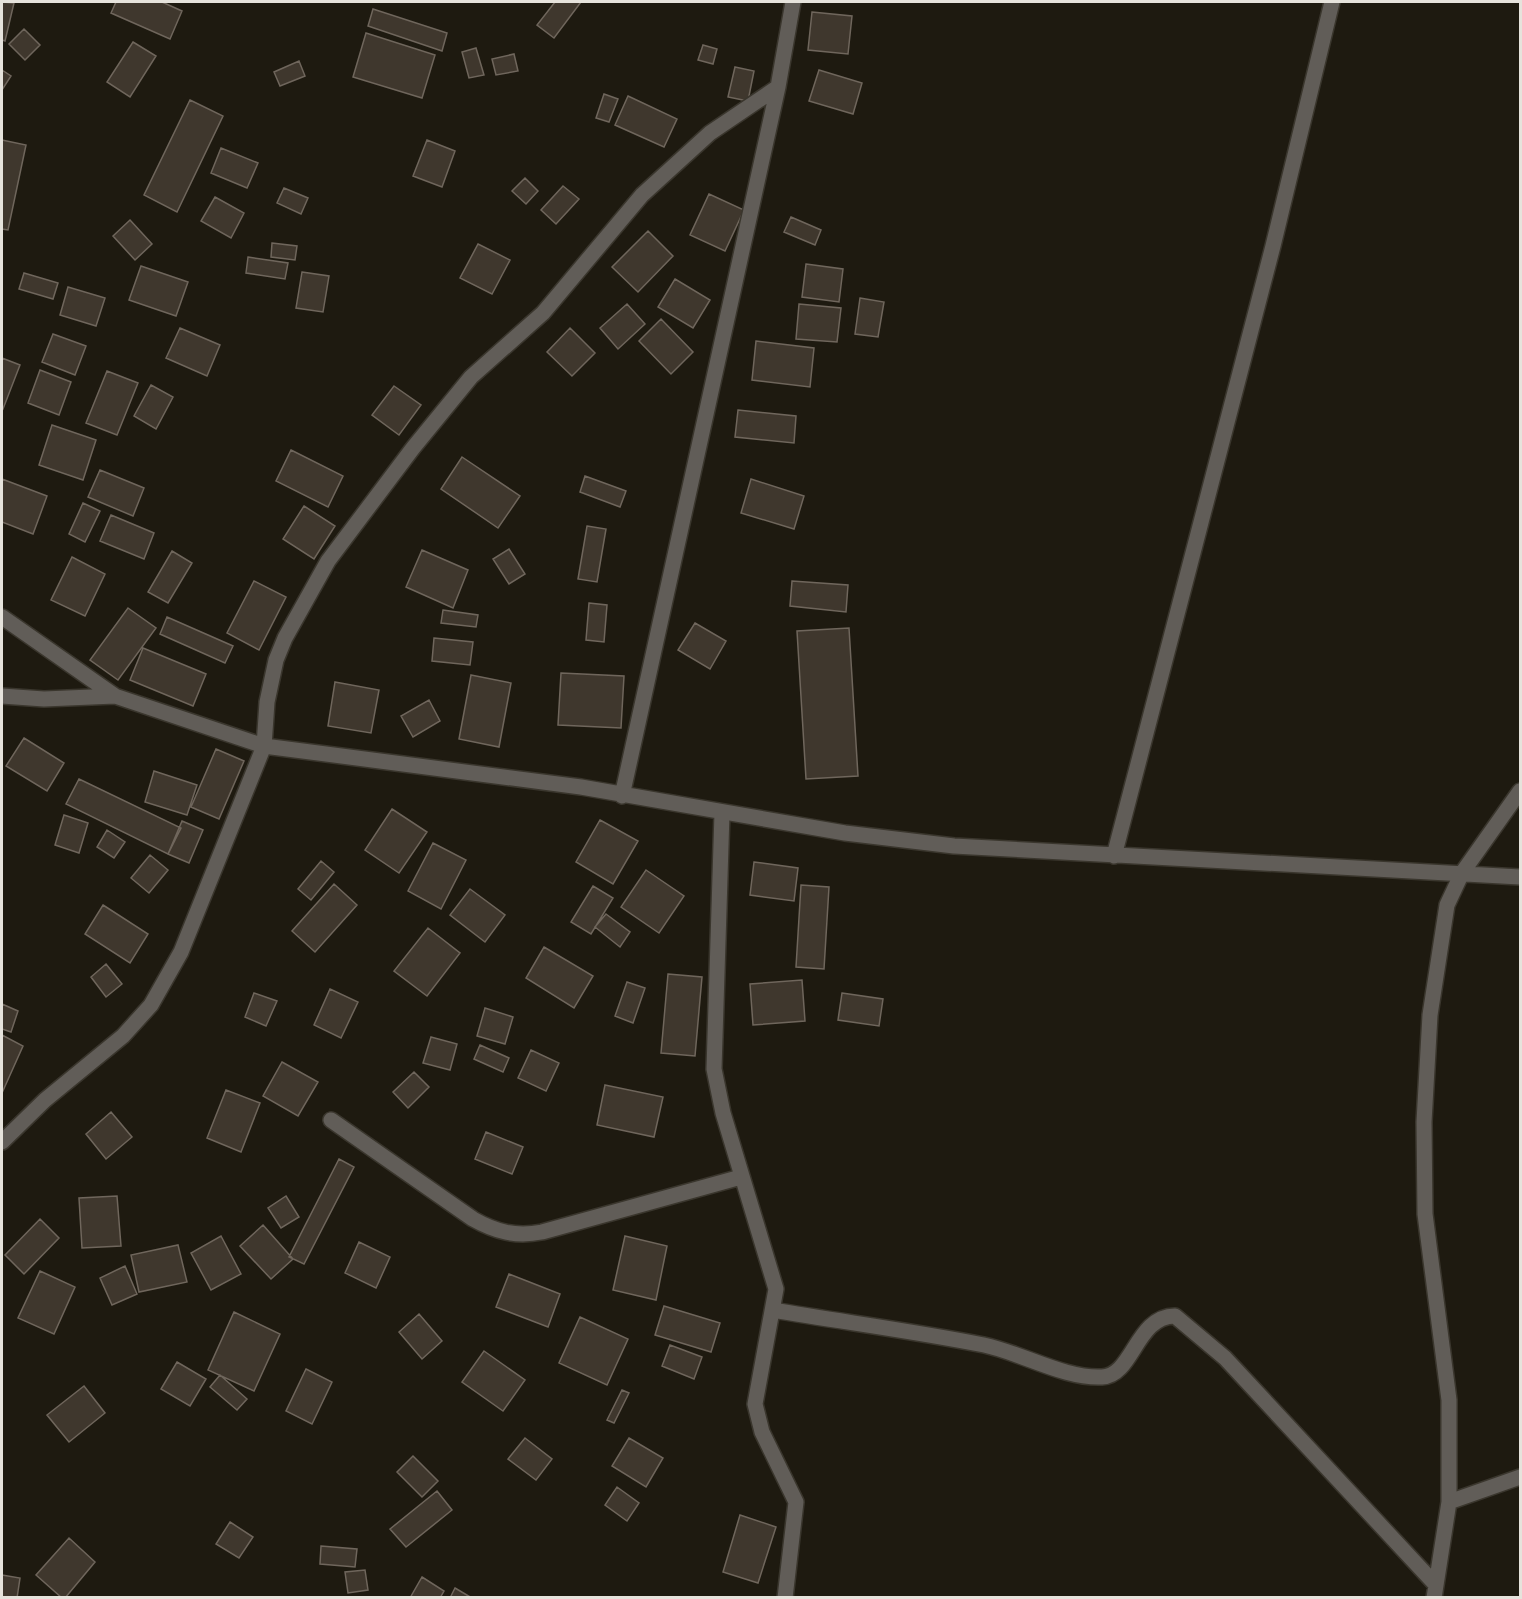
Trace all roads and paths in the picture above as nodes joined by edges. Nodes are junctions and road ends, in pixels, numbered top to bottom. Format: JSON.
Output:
{"nodes":[{"id":1,"x":793,"y":2,"type":"edge"},
{"id":2,"x":1332,"y":2,"type":"edge"},
{"id":3,"x":778,"y":87,"type":"junction"},
{"id":4,"x":2,"y":617,"type":"edge"},
{"id":5,"x":2,"y":696,"type":"edge"},
{"id":6,"x":115,"y":696,"type":"junction"},
{"id":7,"x":264,"y":746,"type":"junction"},
{"id":8,"x":1521,"y":791,"type":"edge"},
{"id":9,"x":622,"y":795,"type":"junction"},
{"id":10,"x":722,"y":813,"type":"junction"},
{"id":11,"x":1114,"y":856,"type":"junction"},
{"id":12,"x":1462,"y":873,"type":"junction"},
{"id":13,"x":1521,"y":877,"type":"edge"},
{"id":14,"x":331,"y":1120,"type":"dead end"},
{"id":15,"x":2,"y":1142,"type":"edge"},
{"id":16,"x":741,"y":1178,"type":"junction"},
{"id":17,"x":773,"y":1310,"type":"junction"},
{"id":18,"x":1521,"y":1477,"type":"edge"},
{"id":19,"x":1449,"y":1502,"type":"junction"},
{"id":20,"x":1435,"y":1591,"type":"edge"},
{"id":21,"x":785,"y":1598,"type":"edge"}],
"edges":[{"from":1,"to":3,"type":"street"},
{"from":2,"to":11,"type":"street"},
{"from":3,"to":7,"type":"street"},
{"from":3,"to":9,"type":"street"},
{"from":4,"to":6,"type":"street"},
{"from":5,"to":6,"type":"street"},
{"from":6,"to":7,"type":"street"},
{"from":7,"to":9,"type":"street"},
{"from":7,"to":15,"type":"street"},
{"from":8,"to":12,"type":"street"},
{"from":9,"to":10,"type":"street"},
{"from":10,"to":11,"type":"street"},
{"from":10,"to":16,"type":"street"},
{"from":11,"to":12,"type":"street"},
{"from":12,"to":13,"type":"street"},
{"from":12,"to":19,"type":"street"},
{"from":14,"to":16,"type":"street"},
{"from":16,"to":17,"type":"street"},
{"from":17,"to":20,"type":"street"},
{"from":17,"to":21,"type":"street"},
{"from":18,"to":19,"type":"street"},
{"from":19,"to":20,"type":"street"}]}
